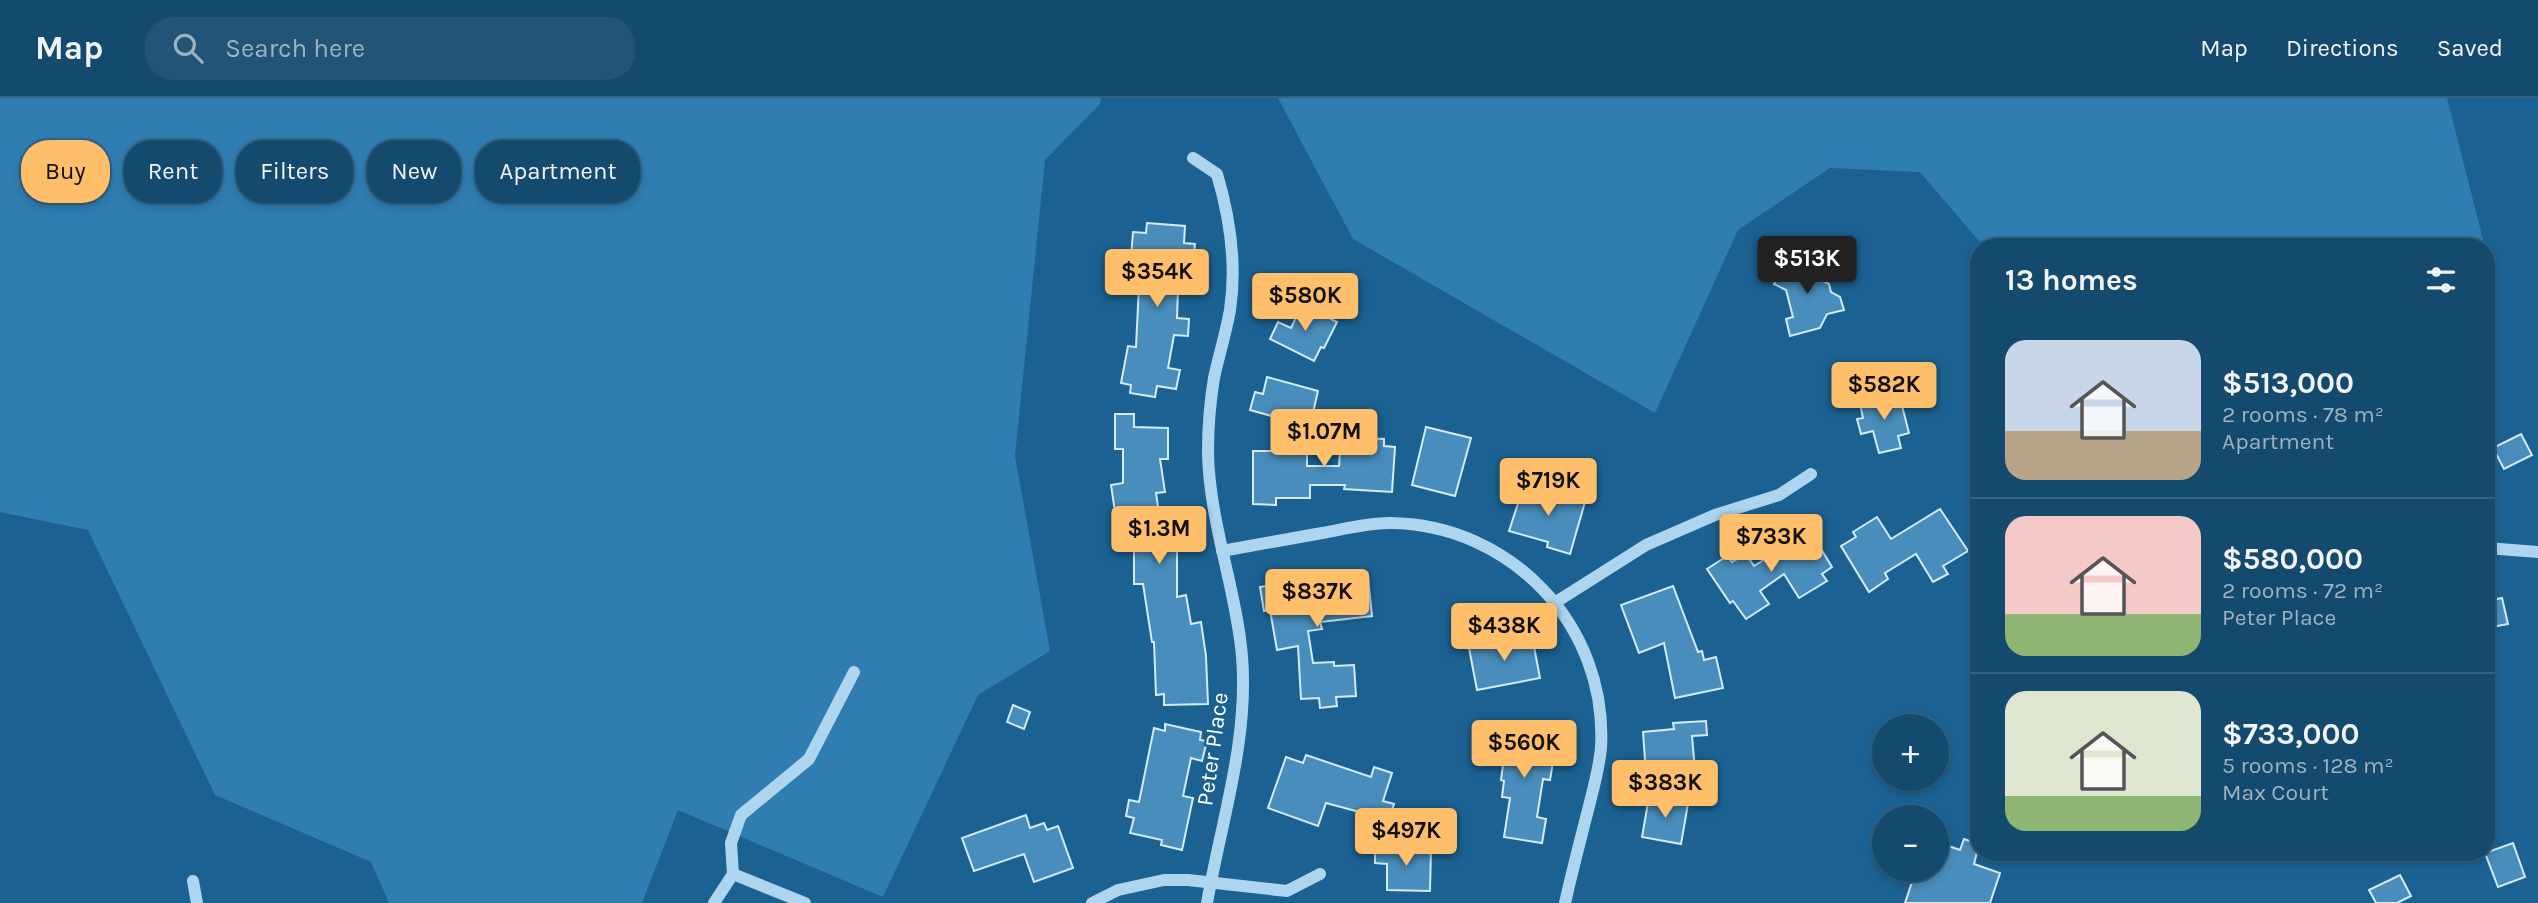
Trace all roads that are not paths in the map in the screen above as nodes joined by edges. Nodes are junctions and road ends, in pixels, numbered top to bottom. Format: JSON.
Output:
{"nodes":[{"id":1,"x":1193,"y":158,"type":"dead end"},
{"id":2,"x":1811,"y":474,"type":"dead end"},
{"id":3,"x":2495,"y":549,"type":"edge"},
{"id":4,"x":1222,"y":551,"type":"junction"},
{"id":5,"x":2538,"y":552,"type":"edge"},
{"id":6,"x":1556,"y":602,"type":"junction"},
{"id":7,"x":854,"y":673,"type":"dead end"},
{"id":8,"x":733,"y":874,"type":"junction"},
{"id":9,"x":1320,"y":874,"type":"dead end"},
{"id":10,"x":193,"y":881,"type":"dead end"},
{"id":11,"x":1210,"y":883,"type":"junction"},
{"id":12,"x":197,"y":903,"type":"edge"},
{"id":13,"x":714,"y":903,"type":"edge"},
{"id":14,"x":805,"y":903,"type":"edge"},
{"id":15,"x":1092,"y":903,"type":"edge"},
{"id":16,"x":1207,"y":903,"type":"edge"},
{"id":17,"x":1565,"y":903,"type":"edge"}],
"edges":[{"from":1,"to":4,"type":"street","name":"Peter Place"},
{"from":2,"to":6,"type":"street"},
{"from":3,"to":5,"type":"street"},
{"from":4,"to":6,"type":"street"},
{"from":4,"to":11,"type":"street","name":"Peter Place"},
{"from":6,"to":17,"type":"street"},
{"from":7,"to":8,"type":"street"},
{"from":8,"to":13,"type":"street"},
{"from":8,"to":14,"type":"street"},
{"from":9,"to":11,"type":"street"},
{"from":10,"to":12,"type":"street"},
{"from":11,"to":15,"type":"street"},
{"from":11,"to":16,"type":"street","name":"Peter Place"}]}
